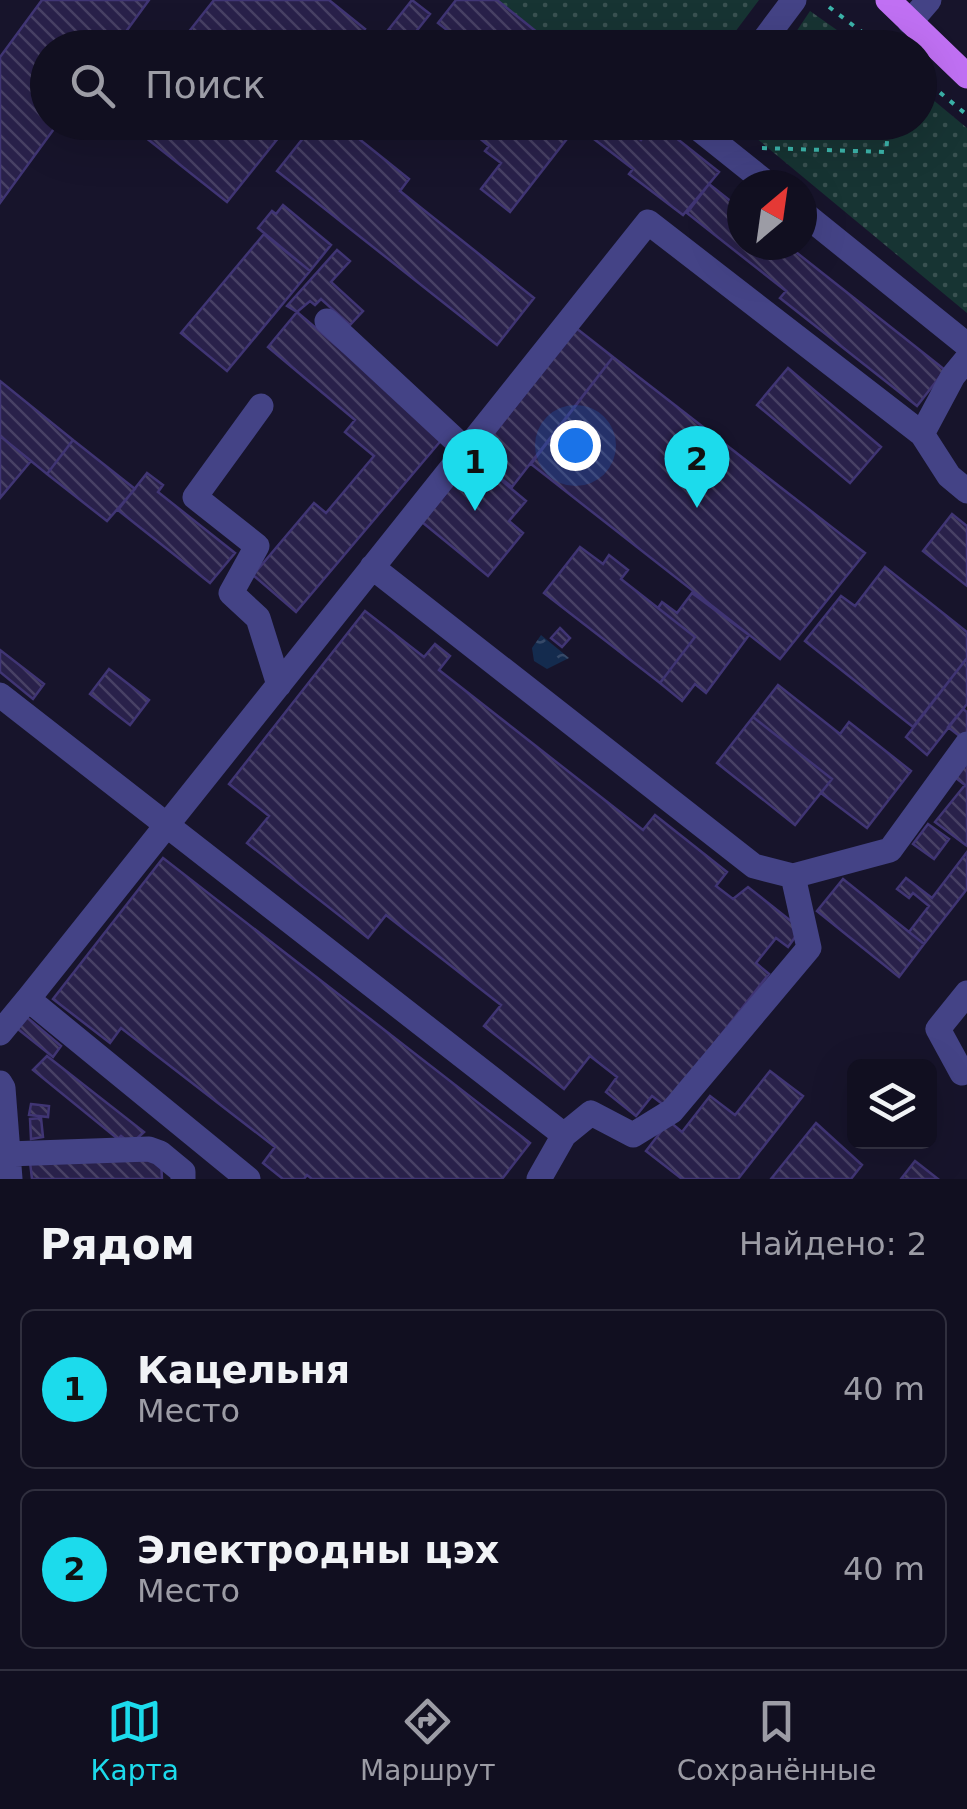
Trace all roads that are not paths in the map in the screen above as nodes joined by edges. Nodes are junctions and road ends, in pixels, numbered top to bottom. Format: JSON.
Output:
{"nodes":[{"id":1,"x":794,"y":0,"type":"edge"},
{"id":2,"x":888,"y":0,"type":"edge"},
{"id":3,"x":930,"y":0,"type":"edge"},
{"id":4,"x":910,"y":22,"type":"junction"},
{"id":5,"x":772,"y":30,"type":"edge"},
{"id":6,"x":918,"y":30,"type":"edge"},
{"id":7,"x":937,"y":48,"type":"edge"},
{"id":8,"x":967,"y":76,"type":"edge"},
{"id":9,"x":714,"y":140,"type":"edge"},
{"id":10,"x":751,"y":170,"type":"edge"},
{"id":11,"x":817,"y":224,"type":"edge"},
{"id":12,"x":326,"y":321,"type":"dead end"},
{"id":13,"x":967,"y":345,"type":"edge"},
{"id":14,"x":967,"y":359,"type":"edge"},
{"id":15,"x":261,"y":406,"type":"dead end"},
{"id":16,"x":922,"y":434,"type":"junction"},
{"id":17,"x":466,"y":450,"type":"junction"},
{"id":18,"x":967,"y":490,"type":"edge"},
{"id":19,"x":372,"y":567,"type":"junction"},
{"id":20,"x":279,"y":684,"type":"junction"},
{"id":21,"x":0,"y":695,"type":"edge"},
{"id":22,"x":967,"y":744,"type":"edge"},
{"id":23,"x":168,"y":824,"type":"junction"},
{"id":24,"x":793,"y":876,"type":"junction"},
{"id":25,"x":967,"y":993,"type":"edge"},
{"id":26,"x":28,"y":1000,"type":"junction"},
{"id":27,"x":0,"y":1033,"type":"edge"},
{"id":28,"x":962,"y":1073,"type":"dead end"},
{"id":29,"x":0,"y":1083,"type":"edge"},
{"id":30,"x":564,"y":1135,"type":"junction"},
{"id":31,"x":9,"y":1167,"type":"edge"},
{"id":32,"x":183,"y":1179,"type":"edge"},
{"id":33,"x":248,"y":1179,"type":"edge"},
{"id":34,"x":539,"y":1179,"type":"edge"}],
"edges":[{"from":1,"to":5,"type":"street"},
{"from":2,"to":4,"type":"main road"},
{"from":3,"to":4,"type":"street"},
{"from":4,"to":6,"type":"main road"},
{"from":7,"to":8,"type":"main road"},
{"from":9,"to":10,"type":"street"},
{"from":11,"to":13,"type":"street"},
{"from":12,"to":17,"type":"street"},
{"from":14,"to":16,"type":"street"},
{"from":15,"to":20,"type":"street"},
{"from":16,"to":17,"type":"street"},
{"from":16,"to":18,"type":"street"},
{"from":17,"to":19,"type":"street"},
{"from":19,"to":20,"type":"street"},
{"from":19,"to":24,"type":"street"},
{"from":20,"to":23,"type":"street"},
{"from":21,"to":23,"type":"street"},
{"from":22,"to":24,"type":"street"},
{"from":23,"to":26,"type":"street"},
{"from":23,"to":30,"type":"street"},
{"from":24,"to":30,"type":"street"},
{"from":25,"to":28,"type":"street"},
{"from":26,"to":27,"type":"street"},
{"from":26,"to":33,"type":"street"},
{"from":29,"to":31,"type":"street"},
{"from":30,"to":34,"type":"street"},
{"from":31,"to":32,"type":"street"}]}
